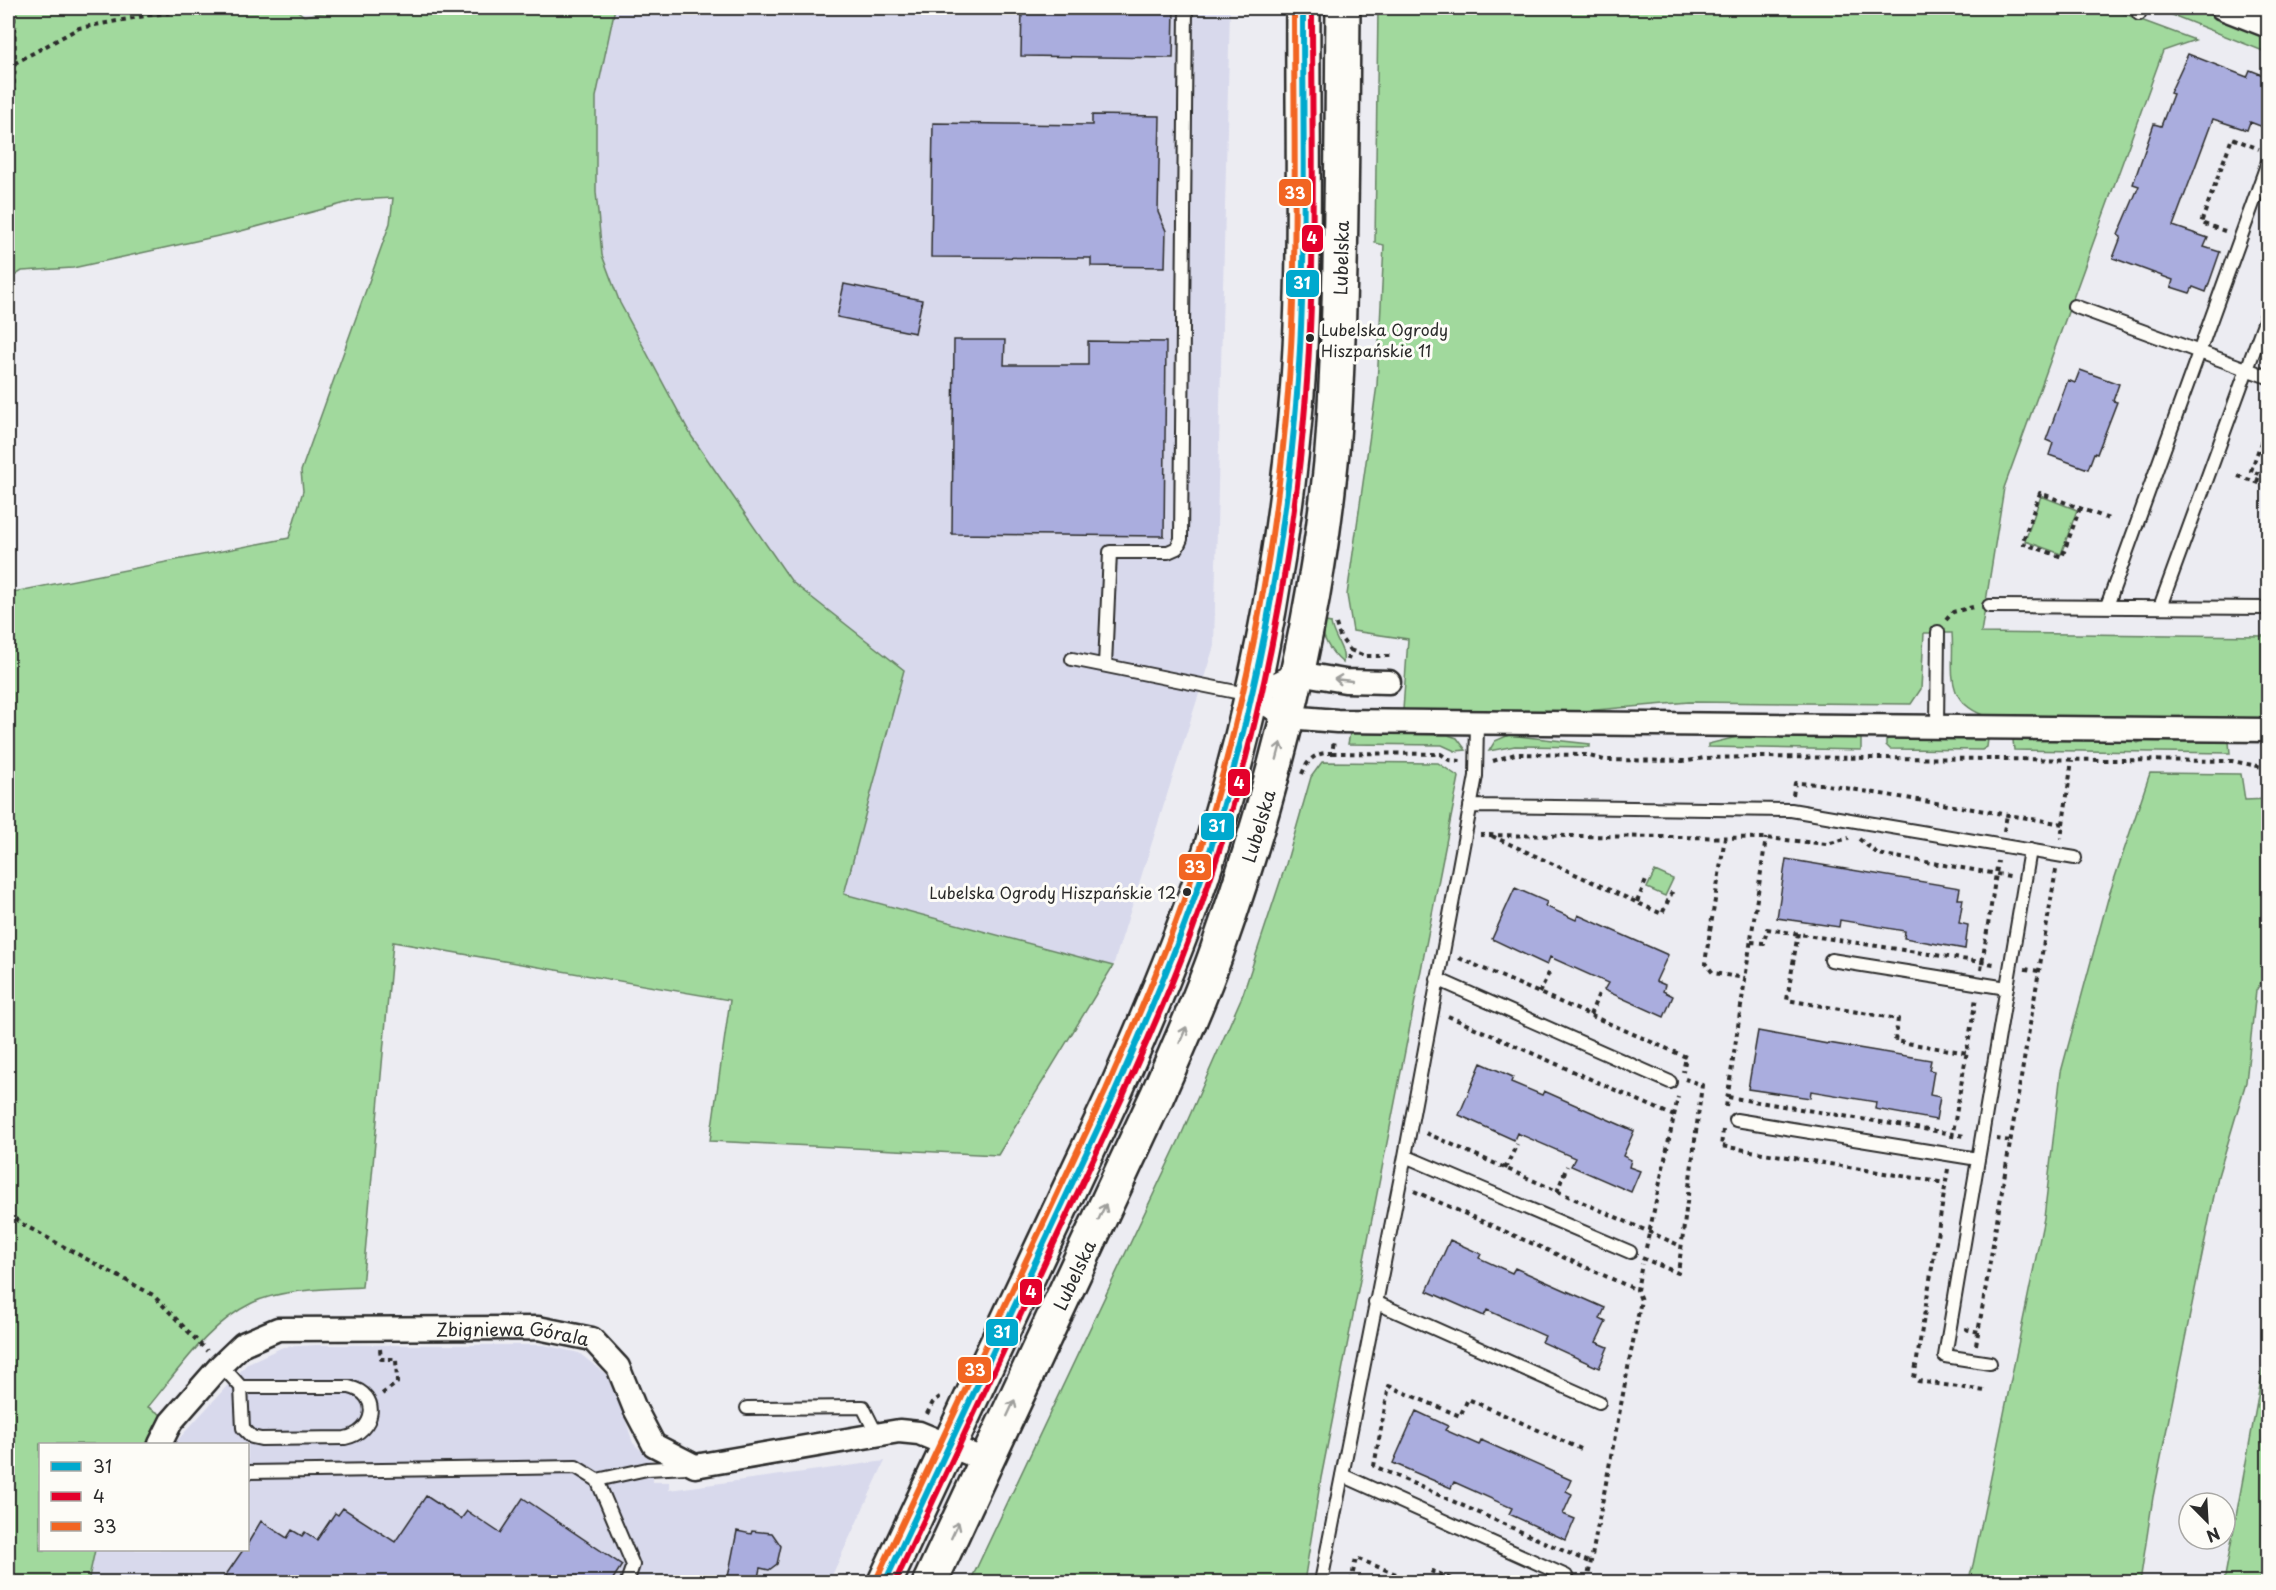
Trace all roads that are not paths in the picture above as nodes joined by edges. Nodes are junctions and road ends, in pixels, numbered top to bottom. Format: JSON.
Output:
{"nodes":[{"id":1,"x":1186,"y":8,"type":"edge"},
{"id":2,"x":1303,"y":8,"type":"edge"},
{"id":3,"x":1343,"y":8,"type":"edge"},
{"id":4,"x":2222,"y":8,"type":"edge"},
{"id":5,"x":2268,"y":26,"type":"edge"},
{"id":6,"x":2268,"y":162,"type":"edge"},
{"id":7,"x":1341,"y":240,"type":"junction"},
{"id":8,"x":1302,"y":241,"type":"junction"},
{"id":9,"x":2074,"y":306,"type":"dead end"},
{"id":10,"x":2268,"y":312,"type":"edge"},
{"id":11,"x":2200,"y":352,"type":"junction"},
{"id":12,"x":2248,"y":369,"type":"junction"},
{"id":13,"x":2268,"y":377,"type":"edge"},
{"id":14,"x":1989,"y":606,"type":"road end"},
{"id":15,"x":2107,"y":606,"type":"junction"},
{"id":16,"x":2160,"y":607,"type":"junction"},
{"id":17,"x":2268,"y":608,"type":"edge"},
{"id":18,"x":1938,"y":632,"type":"road end"},
{"id":19,"x":1072,"y":658,"type":"dead end"},
{"id":20,"x":1105,"y":665,"type":"junction"},
{"id":21,"x":1298,"y":673,"type":"junction"},
{"id":22,"x":1389,"y":682,"type":"dead end"},
{"id":23,"x":1252,"y":696,"type":"junction"},
{"id":24,"x":1288,"y":717,"type":"junction"},
{"id":25,"x":1477,"y":723,"type":"junction"},
{"id":26,"x":1937,"y":727,"type":"junction"},
{"id":27,"x":2268,"y":730,"type":"edge"},
{"id":28,"x":1470,"y":806,"type":"junction"},
{"id":29,"x":2030,"y":850,"type":"junction"},
{"id":30,"x":2075,"y":858,"type":"dead end"},
{"id":31,"x":1831,"y":960,"type":"dead end"},
{"id":32,"x":1437,"y":979,"type":"junction"},
{"id":33,"x":2007,"y":988,"type":"junction"},
{"id":34,"x":1676,"y":1080,"type":"road end"},
{"id":35,"x":1736,"y":1120,"type":"dead end"},
{"id":36,"x":1405,"y":1156,"type":"junction"},
{"id":37,"x":1978,"y":1159,"type":"junction"},
{"id":38,"x":1630,"y":1252,"type":"dead end"},
{"id":39,"x":1375,"y":1302,"type":"junction"},
{"id":40,"x":1990,"y":1363,"type":"dead end"},
{"id":41,"x":221,"y":1365,"type":"junction"},
{"id":42,"x":241,"y":1387,"type":"junction"},
{"id":43,"x":1599,"y":1402,"type":"dead end"},
{"id":44,"x":747,"y":1408,"type":"dead end"},
{"id":45,"x":878,"y":1435,"type":"junction"},
{"id":46,"x":160,"y":1443,"type":"edge"},
{"id":47,"x":950,"y":1444,"type":"junction"},
{"id":48,"x":987,"y":1461,"type":"junction"},
{"id":49,"x":695,"y":1466,"type":"junction"},
{"id":50,"x":249,"y":1472,"type":"edge"},
{"id":51,"x":1342,"y":1474,"type":"junction"},
{"id":52,"x":597,"y":1480,"type":"junction"},
{"id":53,"x":1566,"y":1576,"type":"dead end"},
{"id":54,"x":627,"y":1582,"type":"edge"},
{"id":55,"x":885,"y":1582,"type":"edge"},
{"id":56,"x":930,"y":1582,"type":"edge"},
{"id":57,"x":1321,"y":1582,"type":"edge"}],
"edges":[{"from":1,"to":20,"type":"lane"},
{"from":2,"to":8,"type":"main road","name":"Lubelska"},
{"from":3,"to":7,"type":"main road","name":"Lubelska"},
{"from":4,"to":5,"type":"street"},
{"from":6,"to":11,"type":"lane"},
{"from":7,"to":8,"type":"main road"},
{"from":7,"to":21,"type":"main road","name":"Lubelska"},
{"from":8,"to":23,"type":"main road","name":"Lubelska"},
{"from":9,"to":11,"type":"lane"},
{"from":10,"to":12,"type":"lane"},
{"from":11,"to":12,"type":"lane"},
{"from":11,"to":15,"type":"lane"},
{"from":12,"to":13,"type":"lane"},
{"from":12,"to":16,"type":"lane"},
{"from":14,"to":15,"type":"lane"},
{"from":15,"to":16,"type":"lane"},
{"from":16,"to":17,"type":"lane"},
{"from":18,"to":26,"type":"lane"},
{"from":19,"to":20,"type":"lane"},
{"from":20,"to":23,"type":"lane"},
{"from":22,"to":21,"type":"street","one_way":true},
{"from":21,"to":23,"type":"street"},
{"from":21,"to":24,"type":"main road","name":"Lubelska"},
{"from":23,"to":24,"type":"street"},
{"from":23,"to":47,"type":"main road","name":"Lubelska"},
{"from":24,"to":25,"type":"street"},
{"from":48,"to":24,"type":"main road","name":"Lubelska","one_way":true},
{"from":25,"to":26,"type":"street"},
{"from":25,"to":28,"type":"lane"},
{"from":26,"to":27,"type":"street"},
{"from":28,"to":29,"type":"lane"},
{"from":28,"to":32,"type":"lane"},
{"from":29,"to":30,"type":"lane"},
{"from":29,"to":33,"type":"lane"},
{"from":31,"to":33,"type":"lane"},
{"from":32,"to":34,"type":"lane"},
{"from":32,"to":36,"type":"lane"},
{"from":33,"to":37,"type":"lane"},
{"from":35,"to":37,"type":"lane"},
{"from":36,"to":38,"type":"lane"},
{"from":36,"to":39,"type":"lane"},
{"from":37,"to":40,"type":"lane"},
{"from":39,"to":43,"type":"lane"},
{"from":39,"to":51,"type":"lane"},
{"from":41,"to":42,"type":"lane"},
{"from":41,"to":46,"type":"street","name":"Zbigniewa Górala"},
{"from":41,"to":49,"type":"street","name":"Zbigniewa Górala"},
{"from":42,"to":42,"type":"lane"},
{"from":44,"to":45,"type":"lane"},
{"from":45,"to":47,"type":"street"},
{"from":45,"to":49,"type":"street"},
{"from":47,"to":48,"type":"street"},
{"from":47,"to":55,"type":"main road","name":"Lubelska"},
{"from":56,"to":48,"type":"main road","name":"Lubelska","one_way":true},
{"from":49,"to":52,"type":"lane"},
{"from":50,"to":52,"type":"lane"},
{"from":51,"to":53,"type":"lane"},
{"from":51,"to":57,"type":"lane"},
{"from":52,"to":54,"type":"lane"}]}
